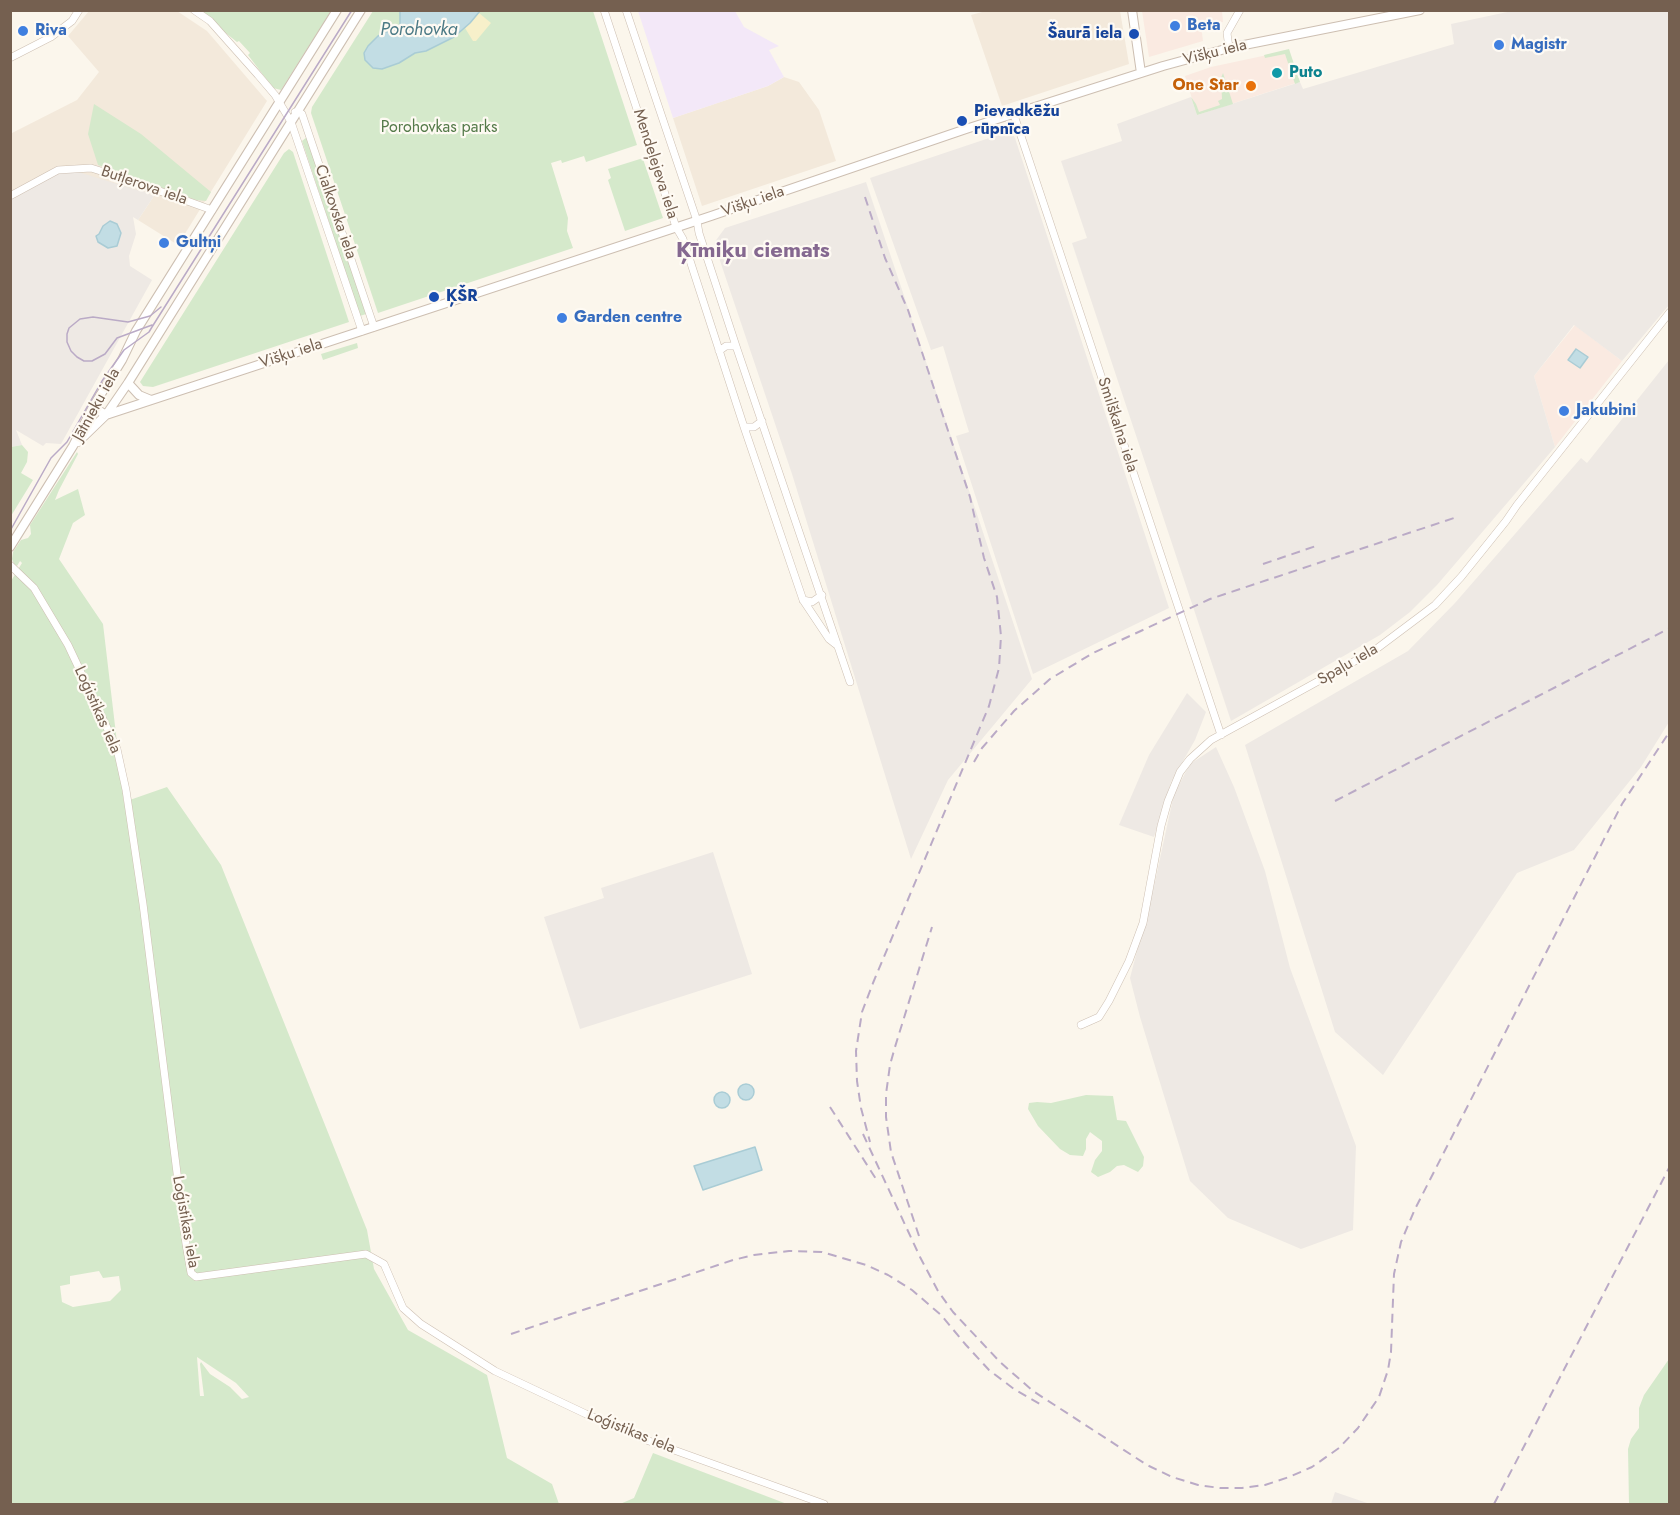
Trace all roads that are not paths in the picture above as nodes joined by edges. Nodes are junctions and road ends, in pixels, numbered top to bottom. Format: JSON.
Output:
{"nodes":[{"id":1,"x":80,"y":10,"type":"edge"},
{"id":2,"x":194,"y":10,"type":"edge"},
{"id":3,"x":337,"y":10,"type":"edge"},
{"id":4,"x":361,"y":10,"type":"edge"},
{"id":5,"x":604,"y":10,"type":"edge"},
{"id":6,"x":626,"y":10,"type":"edge"},
{"id":7,"x":1132,"y":10,"type":"edge"},
{"id":8,"x":1240,"y":10,"type":"edge"},
{"id":9,"x":1420,"y":10,"type":"edge"},
{"id":10,"x":1229,"y":48,"type":"junction"},
{"id":11,"x":10,"y":58,"type":"edge"},
{"id":12,"x":1141,"y":73,"type":"junction"},
{"id":13,"x":279,"y":102,"type":"junction"},
{"id":14,"x":298,"y":111,"type":"junction"},
{"id":15,"x":1014,"y":115,"type":"junction"},
{"id":16,"x":289,"y":118,"type":"junction"},
{"id":17,"x":10,"y":195,"type":"edge"},
{"id":18,"x":212,"y":210,"type":"junction"},
{"id":19,"x":697,"y":221,"type":"junction"},
{"id":20,"x":676,"y":227,"type":"junction"},
{"id":21,"x":1670,"y":312,"type":"edge"},
{"id":22,"x":374,"y":327,"type":"junction"},
{"id":23,"x":362,"y":331,"type":"junction"},
{"id":24,"x":736,"y":346,"type":"junction"},
{"id":25,"x":719,"y":351,"type":"junction"},
{"id":26,"x":128,"y":383,"type":"junction"},
{"id":27,"x":152,"y":400,"type":"junction"},
{"id":28,"x":93,"y":407,"type":"junction"},
{"id":29,"x":106,"y":415,"type":"junction"},
{"id":30,"x":762,"y":421,"type":"junction"},
{"id":31,"x":744,"y":427,"type":"junction"},
{"id":32,"x":73,"y":446,"type":"junction"},
{"id":33,"x":10,"y":548,"type":"edge"},
{"id":34,"x":10,"y":565,"type":"edge"},
{"id":35,"x":822,"y":595,"type":"junction"},
{"id":36,"x":803,"y":600,"type":"junction"},
{"id":37,"x":838,"y":646,"type":"junction"},
{"id":38,"x":850,"y":682,"type":"dead end"},
{"id":39,"x":1221,"y":735,"type":"junction"},
{"id":40,"x":1081,"y":1025,"type":"dead end"},
{"id":41,"x":824,"y":1504,"type":"edge"}],
"edges":[{"from":1,"to":11,"type":"street"},
{"from":2,"to":13,"type":"street","name":"Cialkovska iela"},
{"from":3,"to":13,"type":"street","name":"Jātnieku iela"},
{"from":4,"to":14,"type":"street","name":"Jātnieku iela"},
{"from":5,"to":20,"type":"street","name":"Mendeļejeva iela"},
{"from":6,"to":19,"type":"street","name":"Mendeļejeva iela"},
{"from":7,"to":12,"type":"street"},
{"from":8,"to":10,"type":"street"},
{"from":9,"to":10,"type":"street","name":"Višķu iela"},
{"from":10,"to":12,"type":"street","name":"Višķu iela"},
{"from":12,"to":15,"type":"street","name":"Višķu iela"},
{"from":13,"to":16,"type":"street","name":"Cialkovska iela"},
{"from":13,"to":18,"type":"street","name":"Jātnieku iela"},
{"from":14,"to":16,"type":"street","name":"Jātnieku iela"},
{"from":14,"to":22,"type":"street","name":"Cialkovska iela"},
{"from":15,"to":19,"type":"street","name":"Višķu iela"},
{"from":15,"to":39,"type":"street","name":"Smilškalna iela"},
{"from":16,"to":23,"type":"street","name":"Cialkovska iela"},
{"from":16,"to":26,"type":"street","name":"Jātnieku iela"},
{"from":17,"to":18,"type":"street","name":"Butļerova iela"},
{"from":18,"to":28,"type":"street","name":"Jātnieku iela"},
{"from":19,"to":20,"type":"street","name":"Višķu iela"},
{"from":19,"to":24,"type":"street","name":"Mendeļejeva iela"},
{"from":20,"to":22,"type":"street","name":"Višķu iela"},
{"from":20,"to":25,"type":"street","name":"Mendeļejeva iela"},
{"from":21,"to":39,"type":"street","name":"Spaļu iela"},
{"from":22,"to":23,"type":"street","name":"Višķu iela"},
{"from":23,"to":27,"type":"street","name":"Višķu iela"},
{"from":24,"to":25,"type":"street"},
{"from":24,"to":30,"type":"street","name":"Mendeļejeva iela"},
{"from":25,"to":31,"type":"street","name":"Mendeļejeva iela"},
{"from":26,"to":27,"type":"street"},
{"from":26,"to":29,"type":"street","name":"Jātnieku iela"},
{"from":27,"to":29,"type":"street","name":"Višķu iela"},
{"from":28,"to":29,"type":"street"},
{"from":28,"to":32,"type":"street","name":"Jātnieku iela"},
{"from":29,"to":32,"type":"street","name":"Jātnieku iela"},
{"from":30,"to":31,"type":"street"},
{"from":30,"to":35,"type":"street","name":"Mendeļejeva iela"},
{"from":31,"to":36,"type":"street","name":"Mendeļejeva iela"},
{"from":32,"to":33,"type":"street"},
{"from":34,"to":41,"type":"street","name":"Loģistikas iela"},
{"from":35,"to":36,"type":"street"},
{"from":35,"to":37,"type":"street","name":"Mendeļejeva iela"},
{"from":36,"to":37,"type":"street","name":"Mendeļejeva iela"},
{"from":37,"to":38,"type":"street"},
{"from":39,"to":40,"type":"street","name":"Spaļu iela"}]}
